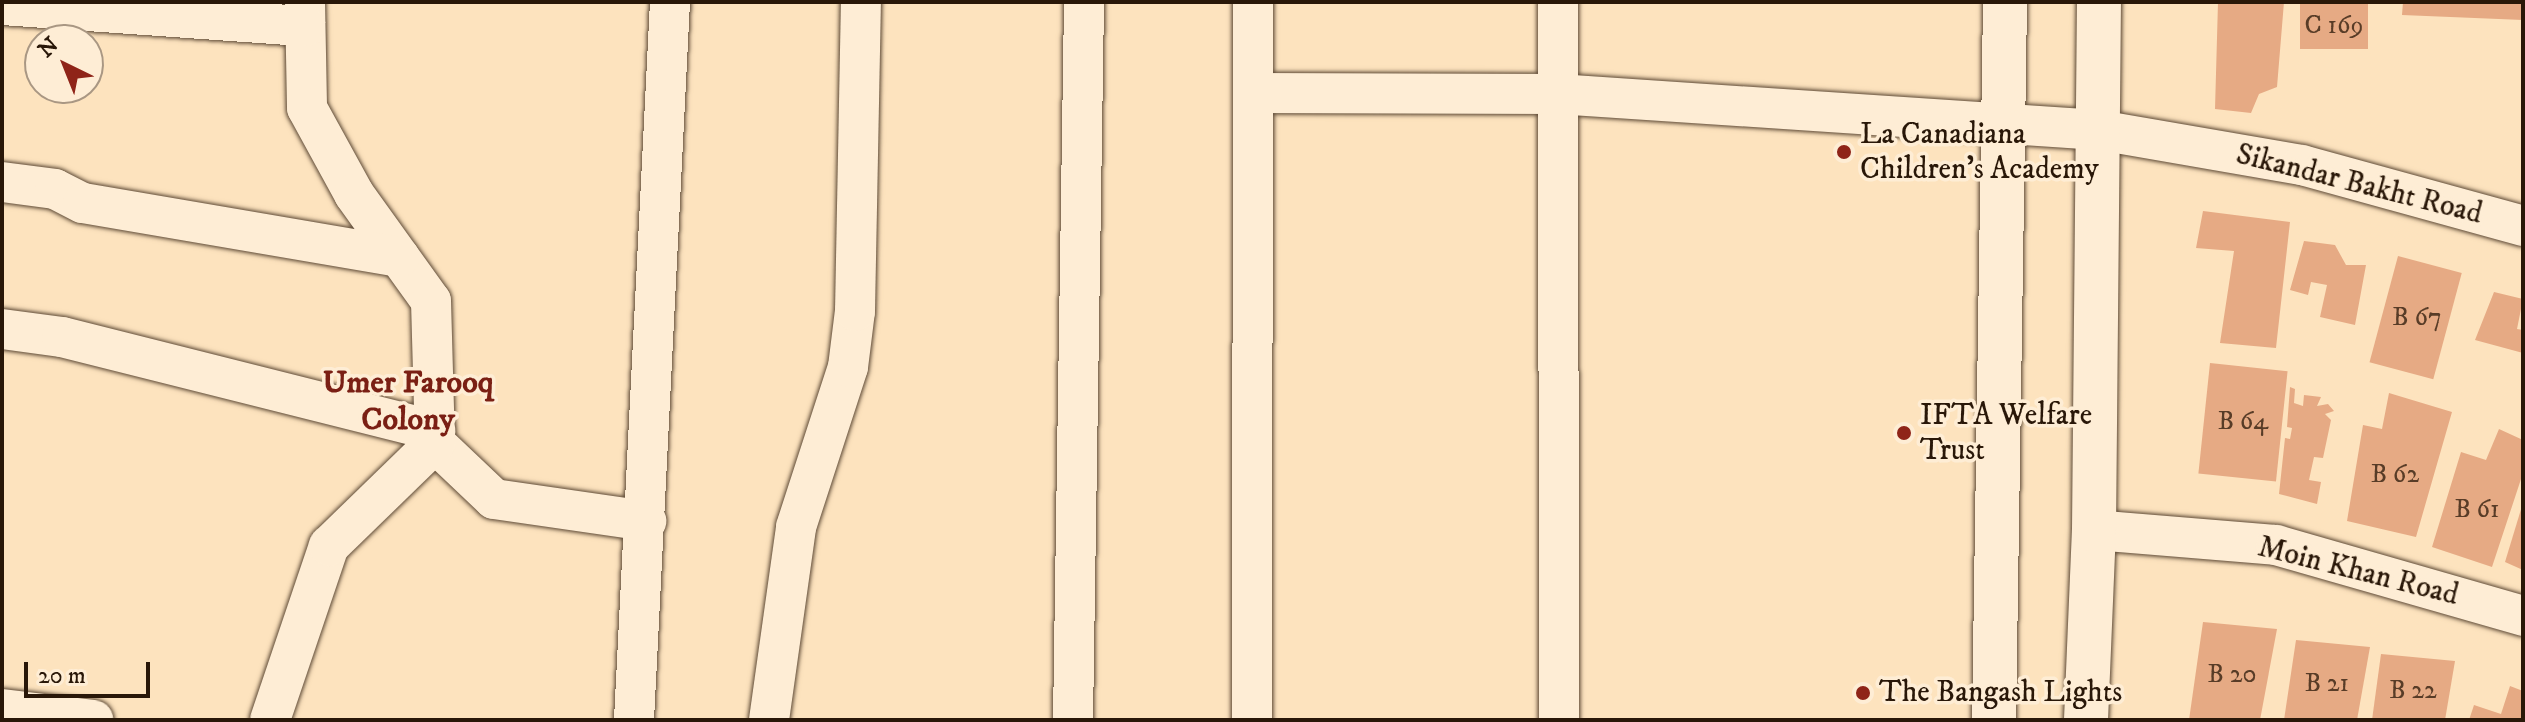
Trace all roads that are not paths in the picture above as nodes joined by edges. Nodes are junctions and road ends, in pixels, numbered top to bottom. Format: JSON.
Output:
{"nodes":[{"id":1,"x":670,"y":2,"type":"edge"},
{"id":2,"x":861,"y":2,"type":"edge"},
{"id":3,"x":1084,"y":2,"type":"edge"},
{"id":4,"x":1253,"y":2,"type":"edge"},
{"id":5,"x":1558,"y":2,"type":"edge"},
{"id":6,"x":2005,"y":2,"type":"edge"},
{"id":7,"x":2099,"y":2,"type":"edge"},
{"id":8,"x":2,"y":5,"type":"edge"},
{"id":9,"x":180,"y":8,"type":"edge"},
{"id":10,"x":305,"y":14,"type":"edge"},
{"id":11,"x":1253,"y":93,"type":"junction"},
{"id":12,"x":1557,"y":94,"type":"junction"},
{"id":13,"x":2003,"y":123,"type":"junction"},
{"id":14,"x":2099,"y":130,"type":"junction"},
{"id":15,"x":2,"y":182,"type":"edge"},
{"id":16,"x":2523,"y":226,"type":"edge"},
{"id":17,"x":399,"y":257,"type":"junction"},
{"id":18,"x":2,"y":329,"type":"edge"},
{"id":19,"x":435,"y":437,"type":"junction"},
{"id":20,"x":646,"y":521,"type":"junction"},
{"id":21,"x":2094,"y":530,"type":"junction"},
{"id":22,"x":2523,"y":616,"type":"edge"},
{"id":23,"x":2,"y":709,"type":"edge"},
{"id":24,"x":93,"y":720,"type":"edge"},
{"id":25,"x":270,"y":720,"type":"edge"},
{"id":26,"x":634,"y":720,"type":"edge"},
{"id":27,"x":769,"y":720,"type":"edge"},
{"id":28,"x":1073,"y":720,"type":"edge"},
{"id":29,"x":1252,"y":720,"type":"edge"},
{"id":30,"x":1559,"y":720,"type":"edge"},
{"id":31,"x":1994,"y":720,"type":"edge"},
{"id":32,"x":2086,"y":720,"type":"edge"}],
"edges":[{"from":1,"to":20,"type":"street"},
{"from":2,"to":27,"type":"street"},
{"from":3,"to":28,"type":"street"},
{"from":4,"to":11,"type":"street"},
{"from":5,"to":12,"type":"street"},
{"from":6,"to":13,"type":"main road"},
{"from":7,"to":14,"type":"main road"},
{"from":8,"to":9,"type":"street"},
{"from":9,"to":10,"type":"street"},
{"from":10,"to":17,"type":"street"},
{"from":11,"to":12,"type":"street","name":"Sikandar Bakht Road"},
{"from":11,"to":29,"type":"street"},
{"from":12,"to":13,"type":"street","name":"Sikandar Bakht Road"},
{"from":12,"to":30,"type":"street"},
{"from":13,"to":14,"type":"street","name":"Sikandar Bakht Road"},
{"from":13,"to":31,"type":"main road"},
{"from":14,"to":16,"type":"street","name":"Sikandar Bakht Road"},
{"from":14,"to":21,"type":"main road"},
{"from":15,"to":17,"type":"street"},
{"from":17,"to":19,"type":"street"},
{"from":18,"to":19,"type":"street"},
{"from":19,"to":20,"type":"street"},
{"from":19,"to":25,"type":"street"},
{"from":20,"to":26,"type":"street"},
{"from":21,"to":22,"type":"street","name":"Moin Khan Road"},
{"from":21,"to":32,"type":"main road"},
{"from":23,"to":24,"type":"street"}]}
